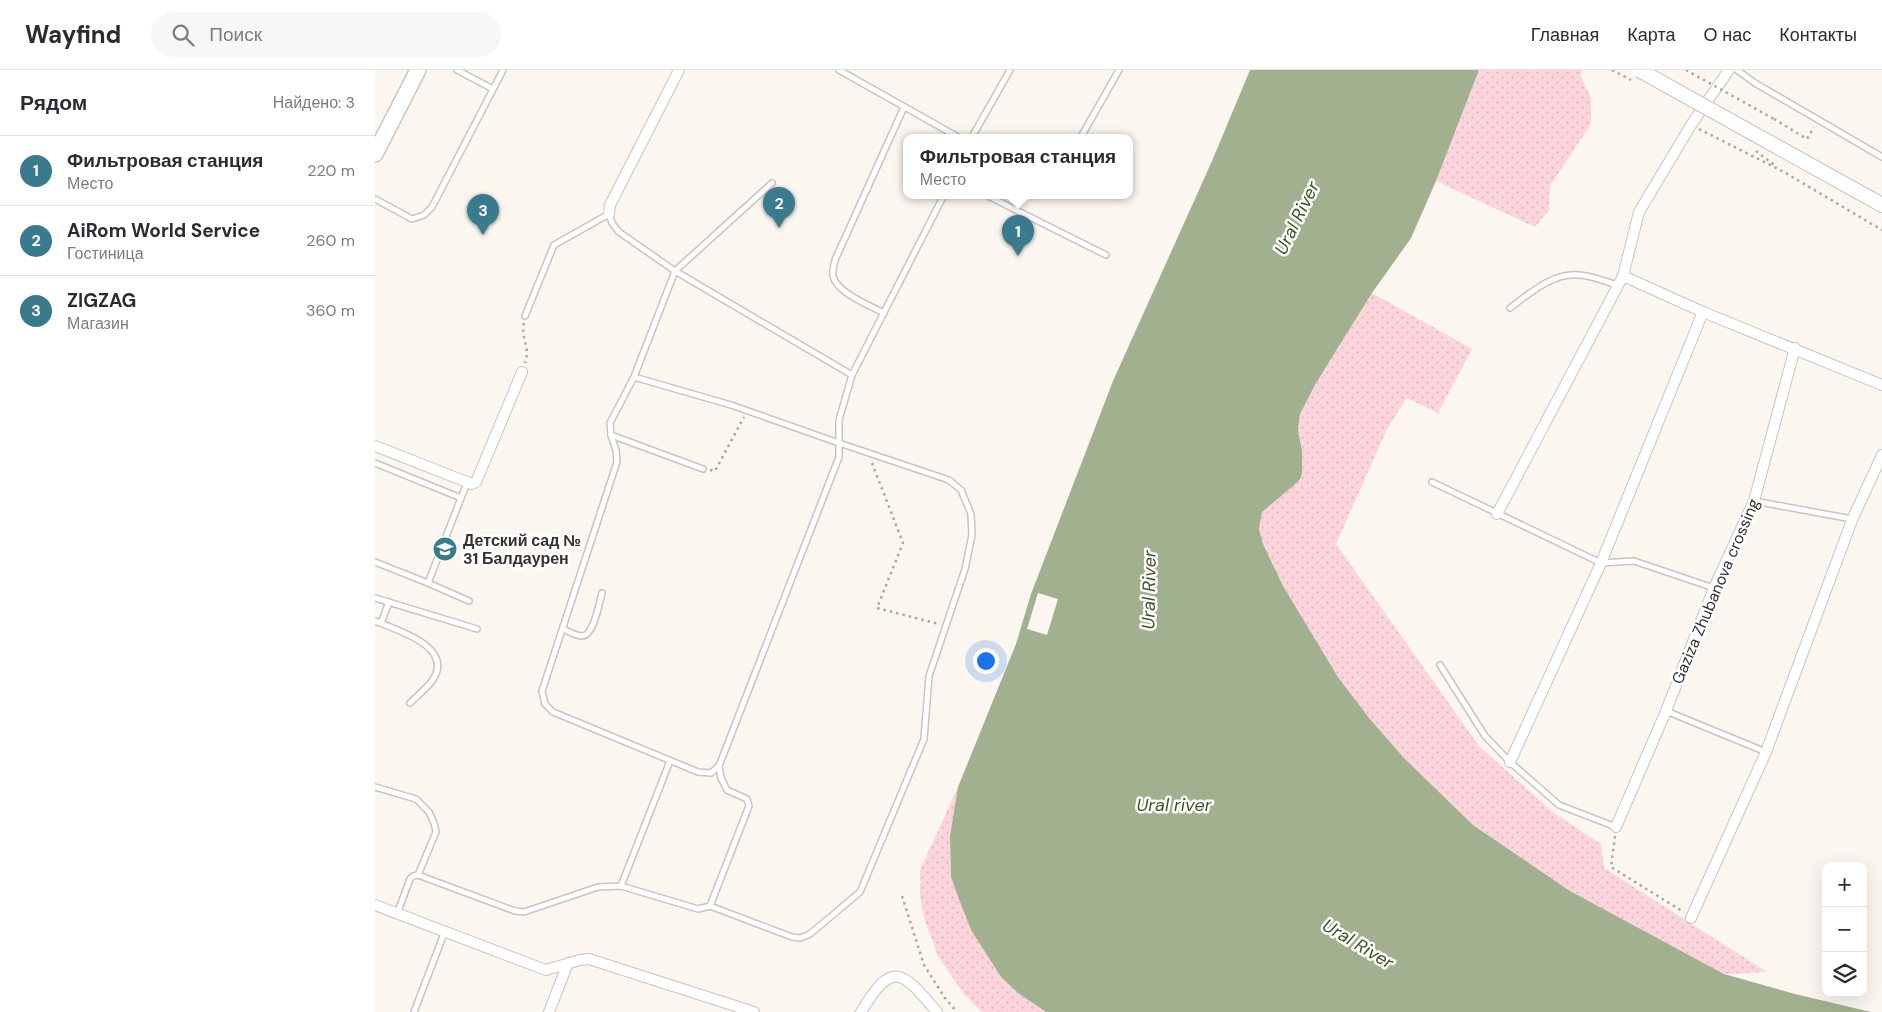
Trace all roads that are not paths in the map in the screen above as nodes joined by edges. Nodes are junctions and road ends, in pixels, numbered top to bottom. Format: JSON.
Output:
{"nodes":[{"id":1,"x":418,"y":70,"type":"edge"},
{"id":2,"x":457,"y":70,"type":"edge"},
{"id":3,"x":503,"y":70,"type":"edge"},
{"id":4,"x":679,"y":70,"type":"edge"},
{"id":5,"x":839,"y":70,"type":"edge"},
{"id":6,"x":1011,"y":70,"type":"edge"},
{"id":7,"x":1119,"y":70,"type":"edge"},
{"id":8,"x":1639,"y":70,"type":"edge"},
{"id":9,"x":1729,"y":70,"type":"edge"},
{"id":10,"x":1737,"y":70,"type":"edge"},
{"id":11,"x":493,"y":89,"type":"junction"},
{"id":12,"x":904,"y":107,"type":"junction"},
{"id":13,"x":954,"y":134,"type":"edge"},
{"id":14,"x":974,"y":134,"type":"edge"},
{"id":15,"x":1083,"y":134,"type":"edge"},
{"id":16,"x":375,"y":154,"type":"edge"},
{"id":17,"x":1882,"y":157,"type":"edge"},
{"id":18,"x":772,"y":183,"type":"dead end"},
{"id":19,"x":375,"y":199,"type":"edge"},
{"id":20,"x":942,"y":199,"type":"edge"},
{"id":21,"x":994,"y":199,"type":"edge"},
{"id":22,"x":1882,"y":205,"type":"edge"},
{"id":23,"x":609,"y":214,"type":"junction"},
{"id":24,"x":1106,"y":256,"type":"dead end"},
{"id":25,"x":675,"y":271,"type":"junction"},
{"id":26,"x":1621,"y":280,"type":"junction"},
{"id":27,"x":1510,"y":308,"type":"dead end"},
{"id":28,"x":1703,"y":312,"type":"junction"},
{"id":29,"x":884,"y":313,"type":"junction"},
{"id":30,"x":525,"y":316,"type":"road end"},
{"id":31,"x":1795,"y":348,"type":"junction"},
{"id":32,"x":522,"y":372,"type":"road end"},
{"id":33,"x":852,"y":375,"type":"junction"},
{"id":34,"x":634,"y":377,"type":"junction"},
{"id":35,"x":1882,"y":385,"type":"edge"},
{"id":36,"x":611,"y":435,"type":"junction"},
{"id":37,"x":839,"y":443,"type":"junction"},
{"id":38,"x":375,"y":446,"type":"edge"},
{"id":39,"x":1882,"y":455,"type":"edge"},
{"id":40,"x":375,"y":463,"type":"edge"},
{"id":41,"x":703,"y":469,"type":"road end"},
{"id":42,"x":1432,"y":482,"type":"dead end"},
{"id":43,"x":467,"y":483,"type":"junction"},
{"id":44,"x":461,"y":498,"type":"junction"},
{"id":45,"x":1754,"y":501,"type":"junction"},
{"id":46,"x":1497,"y":514,"type":"junction"},
{"id":47,"x":1852,"y":520,"type":"junction"},
{"id":48,"x":375,"y":562,"type":"edge"},
{"id":49,"x":1601,"y":563,"type":"junction"},
{"id":50,"x":427,"y":582,"type":"junction"},
{"id":51,"x":1714,"y":588,"type":"junction"},
{"id":52,"x":602,"y":593,"type":"dead end"},
{"id":53,"x":375,"y":598,"type":"edge"},
{"id":54,"x":469,"y":601,"type":"dead end"},
{"id":55,"x":389,"y":602,"type":"junction"},
{"id":56,"x":375,"y":621,"type":"edge"},
{"id":57,"x":381,"y":624,"type":"junction"},
{"id":58,"x":477,"y":629,"type":"dead end"},
{"id":59,"x":563,"y":629,"type":"junction"},
{"id":60,"x":1441,"y":665,"type":"dead end"},
{"id":61,"x":410,"y":703,"type":"dead end"},
{"id":62,"x":1666,"y":711,"type":"junction"},
{"id":63,"x":1766,"y":752,"type":"junction"},
{"id":64,"x":670,"y":761,"type":"junction"},
{"id":65,"x":1510,"y":762,"type":"junction"},
{"id":66,"x":719,"y":766,"type":"junction"},
{"id":67,"x":375,"y":787,"type":"edge"},
{"id":68,"x":1616,"y":827,"type":"joint"},
{"id":69,"x":418,"y":876,"type":"junction"},
{"id":70,"x":621,"y":886,"type":"junction"},
{"id":71,"x":375,"y":905,"type":"edge"},
{"id":72,"x":710,"y":906,"type":"junction"},
{"id":73,"x":397,"y":914,"type":"junction"},
{"id":74,"x":1691,"y":918,"type":"road end"},
{"id":75,"x":445,"y":931,"type":"junction"},
{"id":76,"x":568,"y":964,"type":"junction"},
{"id":77,"x":414,"y":1012,"type":"edge"},
{"id":78,"x":549,"y":1012,"type":"edge"},
{"id":79,"x":753,"y":1012,"type":"edge"},
{"id":80,"x":861,"y":1012,"type":"edge"},
{"id":81,"x":937,"y":1012,"type":"edge"}],
"edges":[{"from":1,"to":16,"type":"main road"},
{"from":2,"to":11,"type":"lane"},
{"from":3,"to":11,"type":"lane"},
{"from":4,"to":23,"type":"street"},
{"from":5,"to":12,"type":"lane"},
{"from":6,"to":14,"type":"lane"},
{"from":7,"to":15,"type":"lane"},
{"from":8,"to":22,"type":"main road","bridge":true},
{"from":9,"to":26,"type":"street"},
{"from":10,"to":17,"type":"lane"},
{"from":11,"to":19,"type":"lane"},
{"from":12,"to":13,"type":"lane"},
{"from":12,"to":29,"type":"lane"},
{"from":18,"to":25,"type":"lane"},
{"from":20,"to":29,"type":"lane"},
{"from":21,"to":24,"type":"lane"},
{"from":23,"to":25,"type":"lane"},
{"from":23,"to":30,"type":"lane"},
{"from":25,"to":33,"type":"lane"},
{"from":25,"to":34,"type":"lane"},
{"from":26,"to":27,"type":"lane"},
{"from":26,"to":28,"type":"street"},
{"from":26,"to":46,"type":"street"},
{"from":28,"to":31,"type":"street"},
{"from":28,"to":49,"type":"street"},
{"from":29,"to":33,"type":"lane"},
{"from":31,"to":35,"type":"street"},
{"from":31,"to":45,"type":"street","name":"Gaziza Zhubanova crossing"},
{"from":32,"to":43,"type":"street"},
{"from":33,"to":37,"type":"lane"},
{"from":34,"to":36,"type":"lane"},
{"from":34,"to":37,"type":"lane"},
{"from":36,"to":41,"type":"lane"},
{"from":36,"to":59,"type":"lane"},
{"from":37,"to":66,"type":"lane"},
{"from":37,"to":72,"type":"lane"},
{"from":38,"to":43,"type":"street"},
{"from":39,"to":47,"type":"street"},
{"from":40,"to":44,"type":"lane"},
{"from":42,"to":46,"type":"lane"},
{"from":43,"to":44,"type":"lane"},
{"from":44,"to":50,"type":"lane"},
{"from":45,"to":47,"type":"lane"},
{"from":45,"to":51,"type":"street","name":"Gaziza Zhubanova crossing"},
{"from":46,"to":49,"type":"lane"},
{"from":47,"to":63,"type":"street"},
{"from":48,"to":50,"type":"lane"},
{"from":49,"to":51,"type":"lane"},
{"from":49,"to":65,"type":"street"},
{"from":50,"to":54,"type":"lane"},
{"from":51,"to":62,"type":"street","name":"Gaziza Zhubanova crossing"},
{"from":52,"to":59,"type":"lane"},
{"from":53,"to":55,"type":"lane"},
{"from":55,"to":57,"type":"lane"},
{"from":55,"to":58,"type":"lane"},
{"from":56,"to":57,"type":"lane"},
{"from":57,"to":61,"type":"lane"},
{"from":59,"to":64,"type":"lane"},
{"from":60,"to":65,"type":"lane"},
{"from":62,"to":63,"type":"lane"},
{"from":62,"to":68,"type":"street","name":"Gaziza Zhubanova crossing"},
{"from":63,"to":74,"type":"street"},
{"from":64,"to":66,"type":"lane"},
{"from":64,"to":70,"type":"lane"},
{"from":65,"to":68,"type":"lane"},
{"from":66,"to":72,"type":"lane"},
{"from":67,"to":69,"type":"lane"},
{"from":69,"to":70,"type":"lane"},
{"from":69,"to":73,"type":"lane"},
{"from":70,"to":72,"type":"lane"},
{"from":71,"to":73,"type":"street"},
{"from":73,"to":75,"type":"street"},
{"from":75,"to":76,"type":"street"},
{"from":75,"to":77,"type":"lane"},
{"from":76,"to":78,"type":"street"},
{"from":76,"to":79,"type":"street"},
{"from":80,"to":81,"type":"street"}]}
